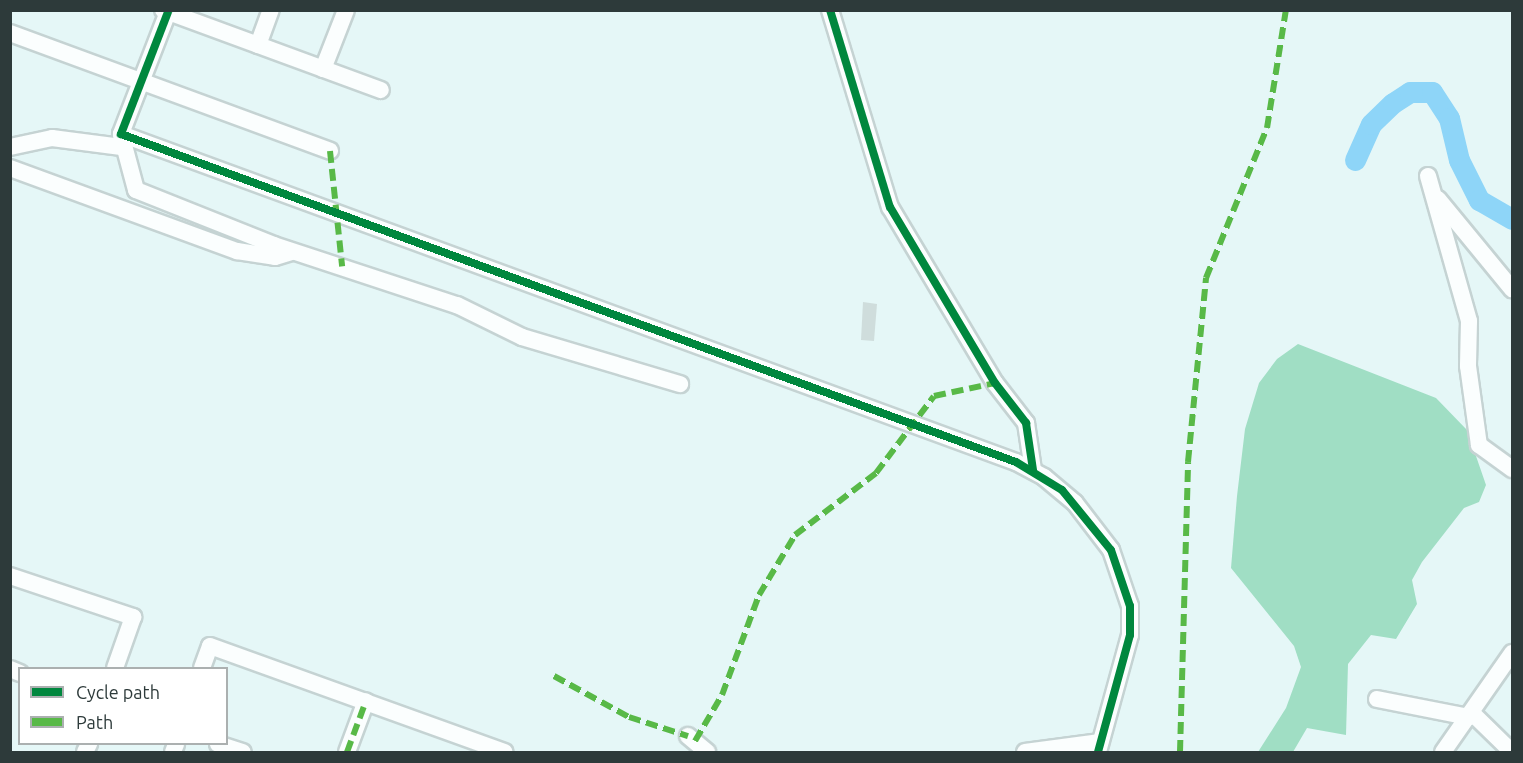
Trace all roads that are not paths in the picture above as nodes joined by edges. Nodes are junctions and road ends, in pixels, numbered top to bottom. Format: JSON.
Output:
{"nodes":[{"id":1,"x":271,"y":10,"type":"edge"},
{"id":2,"x":346,"y":10,"type":"edge"},
{"id":3,"x":830,"y":10,"type":"edge"},
{"id":4,"x":165,"y":11,"type":"edge"},
{"id":5,"x":200,"y":17,"type":"edge"},
{"id":6,"x":10,"y":33,"type":"edge"},
{"id":7,"x":258,"y":45,"type":"junction"},
{"id":8,"x":323,"y":69,"type":"junction"},
{"id":9,"x":142,"y":80,"type":"junction"},
{"id":10,"x":381,"y":90,"type":"dead end"},
{"id":11,"x":121,"y":140,"type":"junction"},
{"id":12,"x":10,"y":147,"type":"edge"},
{"id":13,"x":330,"y":151,"type":"dead end"},
{"id":14,"x":10,"y":168,"type":"edge"},
{"id":15,"x":1428,"y":176,"type":"dead end"},
{"id":16,"x":1435,"y":195,"type":"junction"},
{"id":17,"x":294,"y":251,"type":"junction"},
{"id":18,"x":1512,"y":288,"type":"edge"},
{"id":19,"x":680,"y":384,"type":"dead end"},
{"id":20,"x":1512,"y":469,"type":"edge"},
{"id":21,"x":1033,"y":470,"type":"junction"},
{"id":22,"x":10,"y":576,"type":"edge"},
{"id":23,"x":1512,"y":653,"type":"edge"},
{"id":24,"x":116,"y":667,"type":"edge"},
{"id":25,"x":203,"y":667,"type":"edge"},
{"id":26,"x":1377,"y":699,"type":"dead end"},
{"id":27,"x":366,"y":701,"type":"junction"},
{"id":28,"x":1470,"y":715,"type":"junction"},
{"id":29,"x":688,"y":736,"type":"dead end"},
{"id":30,"x":221,"y":745,"type":"edge"},
{"id":31,"x":1099,"y":747,"type":"edge"},
{"id":32,"x":1512,"y":752,"type":"edge"},
{"id":33,"x":243,"y":753,"type":"edge"},
{"id":34,"x":347,"y":753,"type":"edge"},
{"id":35,"x":505,"y":753,"type":"edge"},
{"id":36,"x":707,"y":753,"type":"edge"},
{"id":37,"x":1025,"y":753,"type":"edge"},
{"id":38,"x":1443,"y":753,"type":"edge"}],
"edges":[{"from":1,"to":7,"type":"street"},
{"from":2,"to":8,"type":"street"},
{"from":3,"to":21,"type":"street"},
{"from":4,"to":5,"type":"street"},
{"from":4,"to":9,"type":"street"},
{"from":5,"to":7,"type":"street"},
{"from":6,"to":9,"type":"street"},
{"from":7,"to":8,"type":"street"},
{"from":8,"to":10,"type":"street"},
{"from":9,"to":11,"type":"street"},
{"from":9,"to":13,"type":"street"},
{"from":11,"to":12,"type":"street"},
{"from":11,"to":17,"type":"street"},
{"from":11,"to":21,"type":"street"},
{"from":14,"to":17,"type":"street"},
{"from":15,"to":16,"type":"street"},
{"from":16,"to":18,"type":"street"},
{"from":16,"to":20,"type":"street"},
{"from":17,"to":19,"type":"street"},
{"from":21,"to":31,"type":"street"},
{"from":22,"to":24,"type":"street"},
{"from":23,"to":28,"type":"street"},
{"from":25,"to":27,"type":"street"},
{"from":26,"to":28,"type":"street"},
{"from":27,"to":34,"type":"street"},
{"from":27,"to":35,"type":"street"},
{"from":28,"to":32,"type":"street"},
{"from":28,"to":38,"type":"street"},
{"from":29,"to":36,"type":"street"},
{"from":30,"to":33,"type":"street"},
{"from":31,"to":37,"type":"street"}]}
